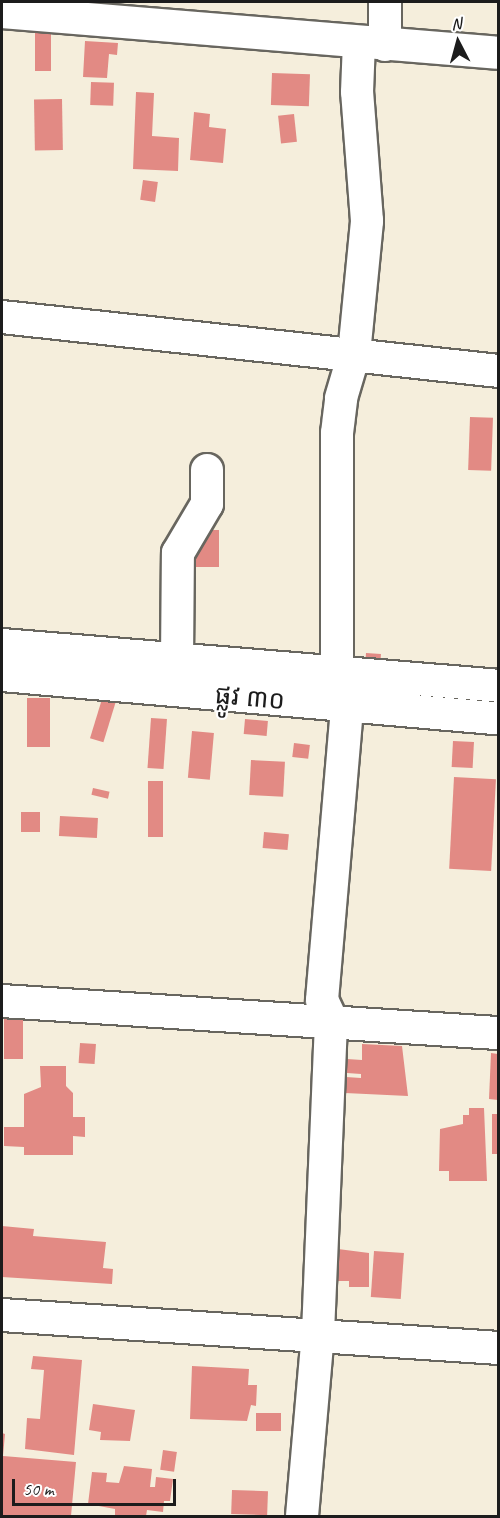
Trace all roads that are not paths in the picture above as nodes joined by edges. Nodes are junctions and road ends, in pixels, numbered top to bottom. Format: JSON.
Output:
{"nodes":[{"id":1,"x":385,"y":2,"type":"edge"},
{"id":2,"x":2,"y":12,"type":"edge"},
{"id":3,"x":372,"y":44,"type":"junction"},
{"id":4,"x":498,"y":53,"type":"edge"},
{"id":5,"x":2,"y":317,"type":"edge"},
{"id":6,"x":354,"y":354,"type":"junction"},
{"id":7,"x":498,"y":371,"type":"edge"},
{"id":8,"x":207,"y":470,"type":"dead end"},
{"id":9,"x":2,"y":645,"type":"edge"},
{"id":10,"x":177,"y":660,"type":"junction"},
{"id":11,"x":337,"y":673,"type":"junction"},
{"id":12,"x":2,"y":675,"type":"edge"},
{"id":13,"x":498,"y":686,"type":"edge"},
{"id":14,"x":347,"y":708,"type":"junction"},
{"id":15,"x":498,"y":718,"type":"edge"},
{"id":16,"x":2,"y":1001,"type":"edge"},
{"id":17,"x":331,"y":1019,"type":"junction"},
{"id":18,"x":498,"y":1033,"type":"edge"},
{"id":19,"x":2,"y":1315,"type":"edge"},
{"id":20,"x":318,"y":1333,"type":"junction"},
{"id":21,"x":498,"y":1348,"type":"edge"},
{"id":22,"x":302,"y":1516,"type":"edge"}],
"edges":[{"from":1,"to":3,"type":"street"},
{"from":2,"to":3,"type":"street"},
{"from":3,"to":4,"type":"street"},
{"from":3,"to":6,"type":"street"},
{"from":5,"to":6,"type":"street"},
{"from":6,"to":7,"type":"street"},
{"from":6,"to":11,"type":"street"},
{"from":8,"to":10,"type":"street"},
{"from":9,"to":10,"type":"street","name":"ផ្លូវ ៣០"},
{"from":10,"to":11,"type":"street","name":"ផ្លូវ ៣០"},
{"from":11,"to":13,"type":"street","name":"ផ្លូវ ៣០"},
{"from":12,"to":14,"type":"street","name":"ផ្លូវ ៣០"},
{"from":14,"to":15,"type":"street","name":"ផ្លូវ ៣០"},
{"from":14,"to":17,"type":"street"},
{"from":16,"to":17,"type":"street"},
{"from":17,"to":18,"type":"street"},
{"from":17,"to":20,"type":"street"},
{"from":19,"to":20,"type":"street"},
{"from":20,"to":21,"type":"street"},
{"from":20,"to":22,"type":"street"}]}
